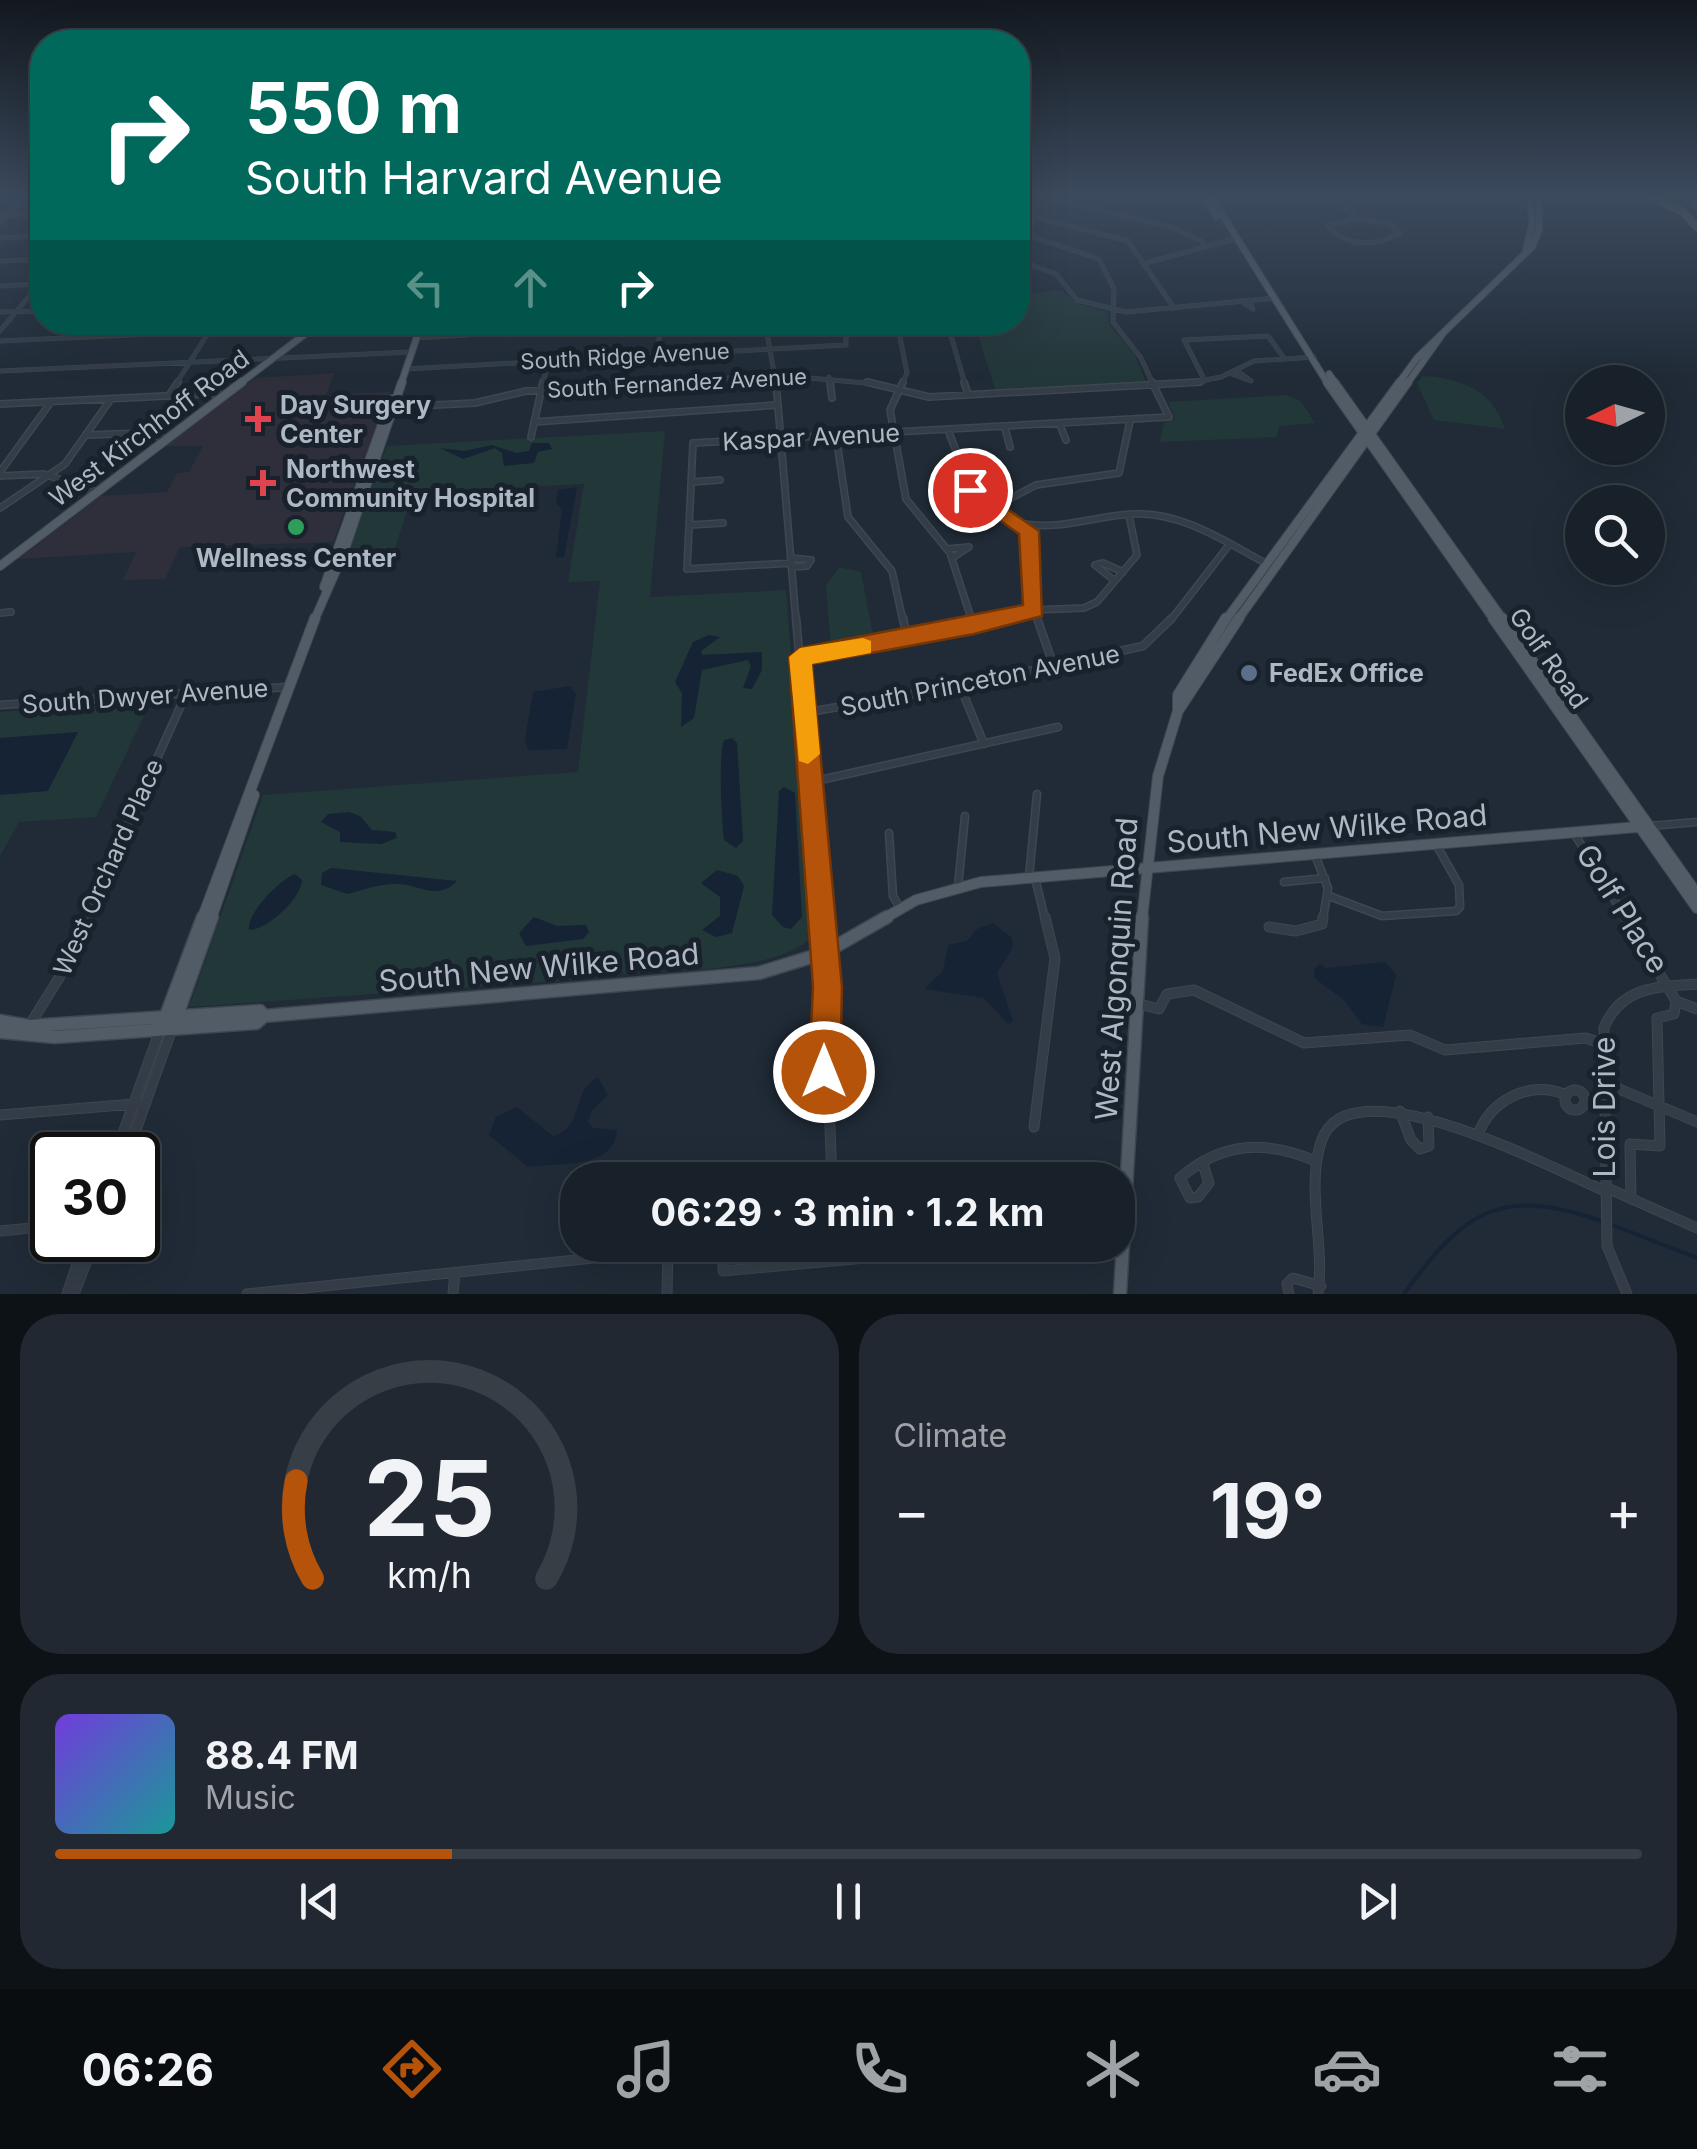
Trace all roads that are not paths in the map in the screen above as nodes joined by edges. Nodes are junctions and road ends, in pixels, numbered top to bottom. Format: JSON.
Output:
{"nodes":[{"id":1,"x":1088,"y":255,"type":"edge"},
{"id":2,"x":1140,"y":255,"type":"edge"},
{"id":3,"x":1177,"y":255,"type":"edge"},
{"id":4,"x":1245,"y":255,"type":"edge"},
{"id":5,"x":1521,"y":255,"type":"edge"},
{"id":6,"x":30,"y":260,"type":"edge"},
{"id":7,"x":0,"y":261,"type":"edge"},
{"id":8,"x":1146,"y":262,"type":"junction"},
{"id":9,"x":1030,"y":264,"type":"edge"},
{"id":10,"x":30,"y":284,"type":"edge"},
{"id":11,"x":0,"y":286,"type":"edge"},
{"id":12,"x":30,"y":296,"type":"edge"},
{"id":13,"x":1274,"y":298,"type":"junction"},
{"id":14,"x":1174,"y":308,"type":"junction"},
{"id":15,"x":1113,"y":310,"type":"junction"},
{"id":16,"x":30,"y":311,"type":"edge"},
{"id":17,"x":0,"y":312,"type":"edge"},
{"id":18,"x":16,"y":312,"type":"junction"},
{"id":19,"x":0,"y":331,"type":"edge"},
{"id":20,"x":1444,"y":332,"type":"junction"},
{"id":21,"x":128,"y":335,"type":"edge"},
{"id":22,"x":207,"y":335,"type":"edge"},
{"id":23,"x":305,"y":335,"type":"edge"},
{"id":24,"x":417,"y":335,"type":"edge"},
{"id":25,"x":465,"y":335,"type":"edge"},
{"id":26,"x":659,"y":335,"type":"edge"},
{"id":27,"x":766,"y":335,"type":"edge"},
{"id":28,"x":848,"y":335,"type":"edge"},
{"id":29,"x":899,"y":335,"type":"edge"},
{"id":30,"x":952,"y":335,"type":"edge"},
{"id":31,"x":101,"y":336,"type":"joint"},
{"id":32,"x":416,"y":338,"type":"junction"},
{"id":33,"x":0,"y":340,"type":"edge"},
{"id":34,"x":766,"y":347,"type":"junction"},
{"id":35,"x":411,"y":352,"type":"junction"},
{"id":36,"x":658,"y":354,"type":"junction"},
{"id":37,"x":1314,"y":357,"type":"junction"},
{"id":38,"x":274,"y":359,"type":"junction"},
{"id":39,"x":1284,"y":359,"type":"junction"},
{"id":40,"x":548,"y":360,"type":"junction"},
{"id":41,"x":190,"y":362,"type":"junction"},
{"id":42,"x":0,"y":370,"type":"edge"},
{"id":43,"x":405,"y":370,"type":"junction"},
{"id":44,"x":775,"y":375,"type":"junction"},
{"id":45,"x":829,"y":376,"type":"junction"},
{"id":46,"x":1205,"y":381,"type":"junction"},
{"id":47,"x":1155,"y":386,"type":"junction"},
{"id":48,"x":541,"y":390,"type":"junction"},
{"id":49,"x":898,"y":390,"type":"junction"},
{"id":50,"x":228,"y":393,"type":"junction"},
{"id":51,"x":968,"y":394,"type":"junction"},
{"id":52,"x":170,"y":395,"type":"junction"},
{"id":53,"x":112,"y":398,"type":"junction"},
{"id":54,"x":832,"y":398,"type":"dead end"},
{"id":55,"x":52,"y":401,"type":"junction"},
{"id":56,"x":0,"y":404,"type":"edge"},
{"id":57,"x":776,"y":405,"type":"junction"},
{"id":58,"x":394,"y":407,"type":"junction"},
{"id":59,"x":1380,"y":412,"type":"junction"},
{"id":60,"x":1357,"y":413,"type":"junction"},
{"id":61,"x":1130,"y":421,"type":"junction"},
{"id":62,"x":534,"y":422,"type":"junction"},
{"id":63,"x":1060,"y":425,"type":"junction"},
{"id":64,"x":1004,"y":428,"type":"junction"},
{"id":65,"x":948,"y":430,"type":"junction"},
{"id":66,"x":894,"y":433,"type":"junction"},
{"id":67,"x":1367,"y":434,"type":"junction"},
{"id":68,"x":86,"y":435,"type":"junction"},
{"id":69,"x":836,"y":436,"type":"junction"},
{"id":70,"x":531,"y":437,"type":"dead end"},
{"id":71,"x":778,"y":439,"type":"junction"},
{"id":72,"x":166,"y":440,"type":"junction"},
{"id":73,"x":1066,"y":440,"type":"dead end"},
{"id":74,"x":1010,"y":447,"type":"dead end"},
{"id":75,"x":0,"y":474,"type":"edge"},
{"id":76,"x":49,"y":476,"type":"junction"},
{"id":77,"x":720,"y":480,"type":"dead end"},
{"id":78,"x":692,"y":482,"type":"junction"},
{"id":79,"x":97,"y":492,"type":"junction"},
{"id":80,"x":994,"y":506,"type":"junction"},
{"id":81,"x":0,"y":508,"type":"edge"},
{"id":82,"x":1129,"y":515,"type":"junction"},
{"id":83,"x":1018,"y":522,"type":"junction"},
{"id":84,"x":723,"y":523,"type":"dead end"},
{"id":85,"x":690,"y":525,"type":"junction"},
{"id":86,"x":1045,"y":530,"type":"junction"},
{"id":87,"x":1229,"y":545,"type":"junction"},
{"id":88,"x":1032,"y":546,"type":"junction"},
{"id":89,"x":947,"y":549,"type":"junction"},
{"id":90,"x":952,"y":558,"type":"junction"},
{"id":91,"x":2,"y":562,"type":"edge"},
{"id":92,"x":792,"y":563,"type":"junction"},
{"id":93,"x":1270,"y":565,"type":"junction"},
{"id":94,"x":1123,"y":572,"type":"junction"},
{"id":95,"x":1116,"y":581,"type":"junction"},
{"id":96,"x":322,"y":599,"type":"junction"},
{"id":97,"x":1034,"y":610,"type":"junction"},
{"id":98,"x":11,"y":612,"type":"dead end"},
{"id":99,"x":0,"y":613,"type":"edge"},
{"id":100,"x":974,"y":626,"type":"junction"},
{"id":101,"x":906,"y":638,"type":"junction"},
{"id":102,"x":800,"y":657,"type":"junction"},
{"id":103,"x":1054,"y":667,"type":"junction"},
{"id":104,"x":960,"y":686,"type":"junction"},
{"id":105,"x":290,"y":687,"type":"junction"},
{"id":106,"x":186,"y":694,"type":"junction"},
{"id":107,"x":0,"y":705,"type":"edge"},
{"id":108,"x":804,"y":712,"type":"junction"},
{"id":109,"x":1058,"y":727,"type":"dead end"},
{"id":110,"x":984,"y":744,"type":"junction"},
{"id":111,"x":256,"y":781,"type":"joint"},
{"id":112,"x":811,"y":782,"type":"junction"},
{"id":113,"x":1037,"y":794,"type":"dead end"},
{"id":114,"x":965,"y":816,"type":"dead end"},
{"id":115,"x":1697,"y":822,"type":"edge"},
{"id":116,"x":1644,"y":826,"type":"junction"},
{"id":117,"x":890,"y":833,"type":"dead end"},
{"id":118,"x":1574,"y":833,"type":"junction"},
{"id":119,"x":1438,"y":846,"type":"junction"},
{"id":120,"x":1315,"y":855,"type":"junction"},
{"id":121,"x":1146,"y":870,"type":"junction"},
{"id":122,"x":1032,"y":876,"type":"junction"},
{"id":123,"x":1325,"y":878,"type":"junction"},
{"id":124,"x":1284,"y":882,"type":"dead end"},
{"id":125,"x":958,"y":887,"type":"junction"},
{"id":126,"x":1697,"y":894,"type":"edge"},
{"id":127,"x":1329,"y":896,"type":"junction"},
{"id":128,"x":900,"y":908,"type":"junction"},
{"id":129,"x":1697,"y":908,"type":"edge"},
{"id":130,"x":1269,"y":927,"type":"dead end"},
{"id":131,"x":824,"y":953,"type":"junction"},
{"id":132,"x":1697,"y":984,"type":"edge"},
{"id":133,"x":1669,"y":986,"type":"junction"},
{"id":134,"x":1676,"y":1002,"type":"junction"},
{"id":135,"x":1137,"y":1003,"type":"junction"},
{"id":136,"x":1697,"y":1009,"type":"edge"},
{"id":137,"x":0,"y":1021,"type":"edge"},
{"id":138,"x":169,"y":1023,"type":"junction"},
{"id":139,"x":26,"y":1031,"type":"junction"},
{"id":140,"x":0,"y":1032,"type":"edge"},
{"id":141,"x":1603,"y":1044,"type":"junction"},
{"id":142,"x":1604,"y":1082,"type":"junction"},
{"id":143,"x":1564,"y":1094,"type":"dead end"},
{"id":144,"x":146,"y":1103,"type":"junction"},
{"id":145,"x":133,"y":1104,"type":"junction"},
{"id":146,"x":1659,"y":1106,"type":"junction"},
{"id":147,"x":1400,"y":1110,"type":"junction"},
{"id":148,"x":0,"y":1115,"type":"edge"},
{"id":149,"x":1428,"y":1116,"type":"junction"},
{"id":150,"x":1697,"y":1122,"type":"edge"},
{"id":151,"x":1034,"y":1127,"type":"dead end"},
{"id":152,"x":123,"y":1132,"type":"edge"},
{"id":153,"x":135,"y":1132,"type":"edge"},
{"id":154,"x":1478,"y":1134,"type":"junction"},
{"id":155,"x":1313,"y":1160,"type":"junction"},
{"id":156,"x":831,"y":1162,"type":"edge"},
{"id":157,"x":1125,"y":1162,"type":"edge"},
{"id":158,"x":1203,"y":1164,"type":"dead end"},
{"id":159,"x":1605,"y":1189,"type":"junction"},
{"id":160,"x":1631,"y":1199,"type":"junction"},
{"id":161,"x":30,"y":1228,"type":"edge"},
{"id":162,"x":1697,"y":1228,"type":"edge"},
{"id":163,"x":0,"y":1231,"type":"edge"},
{"id":164,"x":560,"y":1261,"type":"edge"},
{"id":165,"x":77,"y":1262,"type":"edge"},
{"id":166,"x":87,"y":1262,"type":"edge"},
{"id":167,"x":668,"y":1262,"type":"edge"},
{"id":168,"x":722,"y":1262,"type":"edge"},
{"id":169,"x":822,"y":1262,"type":"edge"},
{"id":170,"x":1121,"y":1262,"type":"edge"},
{"id":171,"x":455,"y":1272,"type":"junction"},
{"id":172,"x":1319,"y":1290,"type":"edge"},
{"id":173,"x":66,"y":1294,"type":"edge"},
{"id":174,"x":74,"y":1294,"type":"edge"},
{"id":175,"x":246,"y":1294,"type":"edge"},
{"id":176,"x":453,"y":1294,"type":"edge"},
{"id":177,"x":667,"y":1294,"type":"edge"},
{"id":178,"x":1120,"y":1294,"type":"edge"},
{"id":179,"x":1288,"y":1294,"type":"edge"},
{"id":180,"x":1627,"y":1294,"type":"edge"}],
"edges":[{"from":1,"to":15,"type":"street"},
{"from":2,"to":8,"type":"street"},
{"from":3,"to":8,"type":"street"},
{"from":4,"to":13,"type":"main road"},
{"from":5,"to":20,"type":"main road","name":"West Algonquin Road"},
{"from":6,"to":7,"type":"street"},
{"from":8,"to":14,"type":"street"},
{"from":9,"to":15,"type":"street"},
{"from":10,"to":11,"type":"street"},
{"from":12,"to":18,"type":"street"},
{"from":13,"to":14,"type":"street"},
{"from":13,"to":37,"type":"main road"},
{"from":14,"to":15,"type":"street"},
{"from":15,"to":47,"type":"street"},
{"from":16,"to":18,"type":"street"},
{"from":17,"to":18,"type":"street"},
{"from":18,"to":19,"type":"street"},
{"from":20,"to":59,"type":"main road","name":"West Algonquin Road"},
{"from":20,"to":67,"type":"main road","name":"West Algonquin Road"},
{"from":21,"to":31,"type":"street"},
{"from":22,"to":41,"type":"street"},
{"from":23,"to":38,"type":"main road","name":"West Kirchhoff Road"},
{"from":24,"to":32,"type":"main road"},
{"from":25,"to":32,"type":"street"},
{"from":26,"to":36,"type":"street"},
{"from":27,"to":34,"type":"street"},
{"from":28,"to":34,"type":"street","name":"South Ridge Avenue"},
{"from":29,"to":49,"type":"street"},
{"from":30,"to":51,"type":"street"},
{"from":31,"to":33,"type":"street"},
{"from":32,"to":35,"type":"main road"},
{"from":34,"to":36,"type":"street","name":"South Ridge Avenue"},
{"from":34,"to":44,"type":"street"},
{"from":35,"to":38,"type":"street"},
{"from":35,"to":43,"type":"main road"},
{"from":36,"to":40,"type":"street","name":"South Ridge Avenue"},
{"from":37,"to":39,"type":"street","name":"South Fernandez Avenue"},
{"from":37,"to":60,"type":"main road"},
{"from":37,"to":67,"type":"main road"},
{"from":38,"to":41,"type":"street"},
{"from":38,"to":50,"type":"main road","name":"West Kirchhoff Road"},
{"from":39,"to":46,"type":"street","name":"South Fernandez Avenue"},
{"from":39,"to":46,"type":"street"},
{"from":40,"to":43,"type":"street","name":"South Ridge Avenue"},
{"from":40,"to":48,"type":"street"},
{"from":41,"to":42,"type":"street"},
{"from":41,"to":52,"type":"street"},
{"from":43,"to":58,"type":"main road"},
{"from":43,"to":96,"type":"main road"},
{"from":44,"to":45,"type":"street","name":"South Fernandez Avenue"},
{"from":44,"to":48,"type":"street","name":"South Fernandez Avenue"},
{"from":44,"to":57,"type":"street"},
{"from":45,"to":49,"type":"street","name":"South Fernandez Avenue"},
{"from":45,"to":54,"type":"street"},
{"from":46,"to":47,"type":"street","name":"South Fernandez Avenue"},
{"from":47,"to":51,"type":"street","name":"South Fernandez Avenue"},
{"from":47,"to":61,"type":"street","name":"Kaspar Avenue"},
{"from":48,"to":58,"type":"street","name":"South Fernandez Avenue"},
{"from":48,"to":62,"type":"street"},
{"from":49,"to":51,"type":"street","name":"South Fernandez Avenue"},
{"from":49,"to":66,"type":"street"},
{"from":50,"to":52,"type":"street"},
{"from":50,"to":72,"type":"main road","name":"West Kirchhoff Road"},
{"from":52,"to":53,"type":"street"},
{"from":53,"to":55,"type":"street"},
{"from":53,"to":68,"type":"street"},
{"from":55,"to":56,"type":"street"},
{"from":55,"to":75,"type":"street"},
{"from":57,"to":62,"type":"street"},
{"from":57,"to":71,"type":"street"},
{"from":58,"to":96,"type":"main road"},
{"from":59,"to":60,"type":"main road"},
{"from":59,"to":67,"type":"main road","name":"West Algonquin Road"},
{"from":60,"to":67,"type":"main road"},
{"from":61,"to":63,"type":"street","name":"Kaspar Avenue"},
{"from":61,"to":80,"type":"street"},
{"from":62,"to":70,"type":"street"},
{"from":63,"to":64,"type":"street","name":"Kaspar Avenue"},
{"from":63,"to":73,"type":"street"},
{"from":64,"to":65,"type":"street","name":"Kaspar Avenue"},
{"from":64,"to":74,"type":"street"},
{"from":65,"to":66,"type":"street","name":"Kaspar Avenue"},
{"from":65,"to":80,"type":"street"},
{"from":66,"to":69,"type":"street","name":"Kaspar Avenue"},
{"from":66,"to":89,"type":"street"},
{"from":67,"to":93,"type":"main road","name":"West Algonquin Road"},
{"from":67,"to":116,"type":"main road","name":"Golf Road"},
{"from":68,"to":72,"type":"street"},
{"from":68,"to":76,"type":"street"},
{"from":69,"to":71,"type":"street","name":"Kaspar Avenue"},
{"from":69,"to":101,"type":"street"},
{"from":71,"to":78,"type":"street","name":"Kaspar Avenue"},
{"from":71,"to":92,"type":"street"},
{"from":72,"to":79,"type":"main road","name":"West Kirchhoff Road"},
{"from":75,"to":76,"type":"street"},
{"from":76,"to":79,"type":"street"},
{"from":76,"to":81,"type":"street"},
{"from":77,"to":78,"type":"street"},
{"from":78,"to":85,"type":"street"},
{"from":79,"to":91,"type":"main road","name":"West Kirchhoff Road"},
{"from":80,"to":83,"type":"street"},
{"from":82,"to":86,"type":"street"},
{"from":82,"to":87,"type":"street"},
{"from":82,"to":94,"type":"street"},
{"from":83,"to":86,"type":"street"},
{"from":83,"to":88,"type":"street"},
{"from":84,"to":85,"type":"street"},
{"from":85,"to":92,"type":"street"},
{"from":86,"to":88,"type":"street"},
{"from":87,"to":93,"type":"street"},
{"from":87,"to":103,"type":"street","name":"South Princeton Avenue"},
{"from":88,"to":97,"type":"street"},
{"from":89,"to":90,"type":"street"},
{"from":89,"to":90,"type":"street"},
{"from":90,"to":100,"type":"street"},
{"from":92,"to":102,"type":"street"},
{"from":93,"to":121,"type":"main road","name":"West Algonquin Road"},
{"from":94,"to":95,"type":"street"},
{"from":94,"to":95,"type":"street"},
{"from":95,"to":97,"type":"street"},
{"from":96,"to":105,"type":"main road"},
{"from":97,"to":100,"type":"street"},
{"from":97,"to":103,"type":"street"},
{"from":98,"to":99,"type":"street"},
{"from":100,"to":101,"type":"street"},
{"from":101,"to":102,"type":"street"},
{"from":102,"to":108,"type":"street"},
{"from":103,"to":104,"type":"street","name":"South Princeton Avenue"},
{"from":104,"to":108,"type":"street","name":"South Princeton Avenue"},
{"from":104,"to":110,"type":"street"},
{"from":105,"to":106,"type":"street","name":"South Dwyer Avenue"},
{"from":105,"to":111,"type":"main road"},
{"from":106,"to":107,"type":"street","name":"South Dwyer Avenue"},
{"from":106,"to":139,"type":"street","name":"West Orchard Place"},
{"from":108,"to":112,"type":"street"},
{"from":109,"to":110,"type":"street"},
{"from":110,"to":112,"type":"street"},
{"from":111,"to":138,"type":"main road"},
{"from":112,"to":131,"type":"street"},
{"from":113,"to":122,"type":"street"},
{"from":114,"to":125,"type":"street"},
{"from":115,"to":116,"type":"street","name":"South New Wilke Road"},
{"from":116,"to":118,"type":"main road","name":"South New Wilke Road"},
{"from":116,"to":126,"type":"main road","name":"Golf Road"},
{"from":116,"to":129,"type":"main road","name":"Golf Road"},
{"from":117,"to":128,"type":"street"},
{"from":118,"to":119,"type":"main road","name":"South New Wilke Road"},
{"from":118,"to":133,"type":"street","name":"Golf Place"},
{"from":119,"to":120,"type":"main road","name":"South New Wilke Road"},
{"from":119,"to":127,"type":"street"},
{"from":120,"to":121,"type":"main road","name":"South New Wilke Road"},
{"from":120,"to":123,"type":"street"},
{"from":121,"to":122,"type":"main road","name":"South New Wilke Road"},
{"from":121,"to":135,"type":"main road","name":"West Algonquin Road"},
{"from":122,"to":125,"type":"main road","name":"South New Wilke Road"},
{"from":122,"to":151,"type":"street"},
{"from":123,"to":124,"type":"street"},
{"from":123,"to":127,"type":"street"},
{"from":125,"to":128,"type":"main road","name":"South New Wilke Road"},
{"from":127,"to":130,"type":"street"},
{"from":128,"to":131,"type":"main road","name":"South New Wilke Road"},
{"from":131,"to":138,"type":"main road","name":"South New Wilke Road"},
{"from":131,"to":156,"type":"street"},
{"from":132,"to":133,"type":"street","name":"Lois Drive"},
{"from":133,"to":134,"type":"street","name":"Golf Place"},
{"from":133,"to":141,"type":"street","name":"Lois Drive"},
{"from":134,"to":136,"type":"street"},
{"from":134,"to":146,"type":"street"},
{"from":135,"to":141,"type":"street"},
{"from":135,"to":157,"type":"main road","name":"West Algonquin Road"},
{"from":137,"to":139,"type":"main road"},
{"from":138,"to":139,"type":"main road","name":"South New Wilke Road"},
{"from":138,"to":144,"type":"street"},
{"from":138,"to":145,"type":"street"},
{"from":139,"to":140,"type":"main road","name":"South New Wilke Road"},
{"from":141,"to":142,"type":"street","name":"Lois Drive"},
{"from":142,"to":146,"type":"street"},
{"from":142,"to":159,"type":"street","name":"Lois Drive"},
{"from":143,"to":154,"type":"street"},
{"from":144,"to":145,"type":"street"},
{"from":144,"to":153,"type":"street"},
{"from":145,"to":148,"type":"street"},
{"from":145,"to":152,"type":"street"},
{"from":146,"to":150,"type":"street"},
{"from":146,"to":160,"type":"street"},
{"from":147,"to":149,"type":"street"},
{"from":147,"to":149,"type":"street"},
{"from":147,"to":155,"type":"street"},
{"from":149,"to":154,"type":"street"},
{"from":154,"to":159,"type":"street"},
{"from":155,"to":158,"type":"street"},
{"from":155,"to":172,"type":"street"},
{"from":159,"to":160,"type":"street"},
{"from":159,"to":180,"type":"street","name":"Lois Drive"},
{"from":160,"to":162,"type":"street"},
{"from":161,"to":163,"type":"street"},
{"from":164,"to":171,"type":"street"},
{"from":165,"to":173,"type":"street"},
{"from":166,"to":174,"type":"street"},
{"from":167,"to":177,"type":"street"},
{"from":168,"to":169,"type":"street"},
{"from":170,"to":178,"type":"main road","name":"West Algonquin Road"},
{"from":171,"to":175,"type":"street"},
{"from":171,"to":176,"type":"street"},
{"from":172,"to":179,"type":"street"}]}
